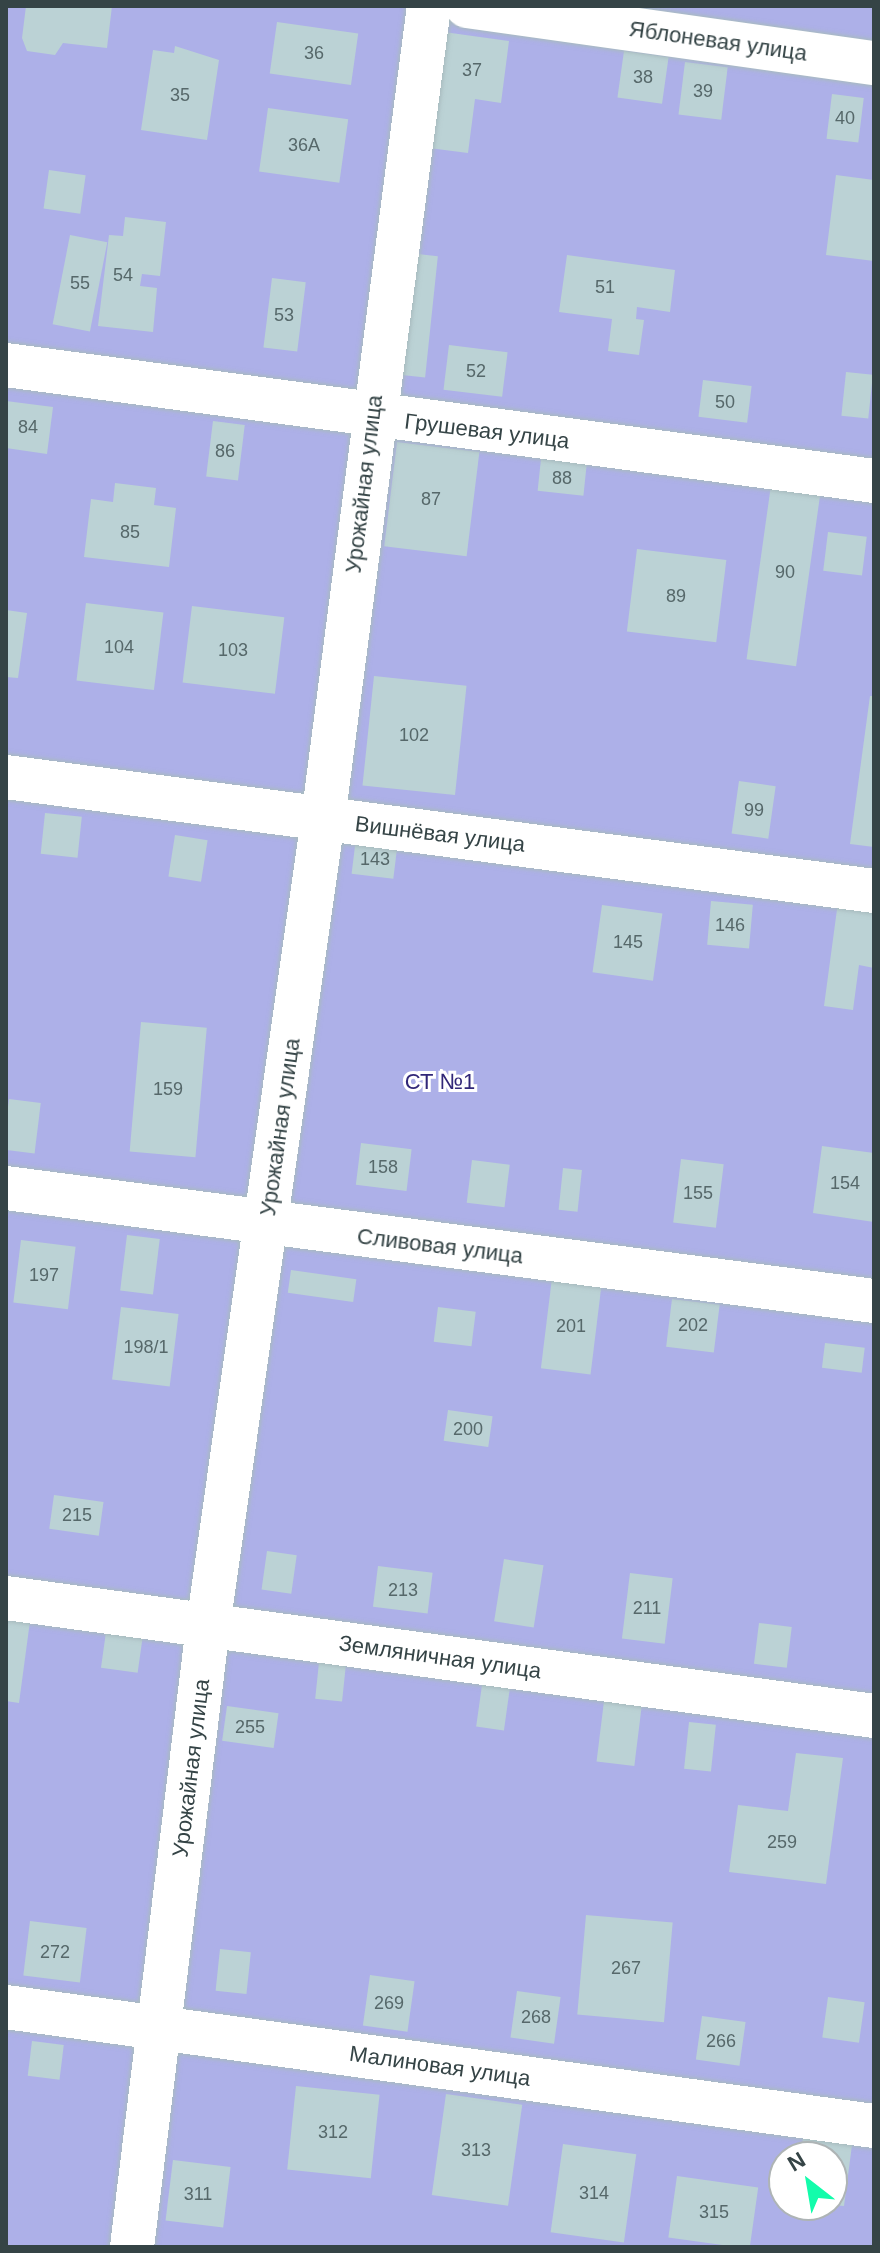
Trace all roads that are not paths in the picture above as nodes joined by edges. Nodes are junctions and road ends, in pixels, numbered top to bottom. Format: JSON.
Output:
{"nodes":[{"id":1,"x":429,"y":6,"type":"edge"},
{"id":2,"x":467,"y":6,"type":"edge"},
{"id":3,"x":874,"y":63,"type":"edge"},
{"id":4,"x":6,"y":365,"type":"edge"},
{"id":5,"x":371,"y":416,"type":"junction"},
{"id":6,"x":874,"y":481,"type":"edge"},
{"id":7,"x":6,"y":777,"type":"edge"},
{"id":8,"x":323,"y":819,"type":"junction"},
{"id":9,"x":874,"y":891,"type":"edge"},
{"id":10,"x":6,"y":1188,"type":"edge"},
{"id":11,"x":267,"y":1224,"type":"junction"},
{"id":12,"x":874,"y":1301,"type":"edge"},
{"id":13,"x":6,"y":1598,"type":"edge"},
{"id":14,"x":208,"y":1626,"type":"junction"},
{"id":15,"x":874,"y":1716,"type":"edge"},
{"id":16,"x":6,"y":2007,"type":"edge"},
{"id":17,"x":160,"y":2028,"type":"junction"},
{"id":18,"x":874,"y":2126,"type":"edge"},
{"id":19,"x":132,"y":2247,"type":"edge"}],
"edges":[{"from":1,"to":5,"type":"street","name":"Урожайная улица"},
{"from":2,"to":3,"type":"street","name":"Яблоневая улица"},
{"from":4,"to":5,"type":"street","name":"Грушевая улица"},
{"from":5,"to":6,"type":"street","name":"Грушевая улица"},
{"from":5,"to":8,"type":"street","name":"Урожайная улица"},
{"from":7,"to":8,"type":"street","name":"Вишнёвая улица"},
{"from":8,"to":9,"type":"street","name":"Вишнёвая улица"},
{"from":8,"to":11,"type":"street","name":"Урожайная улица"},
{"from":10,"to":11,"type":"street","name":"Сливовая улица"},
{"from":11,"to":12,"type":"street","name":"Сливовая улица"},
{"from":11,"to":14,"type":"street","name":"Урожайная улица"},
{"from":13,"to":14,"type":"street","name":"Земляничная улица"},
{"from":14,"to":15,"type":"street","name":"Земляничная улица"},
{"from":14,"to":17,"type":"street","name":"Урожайная улица"},
{"from":16,"to":17,"type":"street","name":"Малиновая улица"},
{"from":17,"to":18,"type":"street","name":"Малиновая улица"},
{"from":17,"to":19,"type":"street","name":"Урожайная улица"}]}
